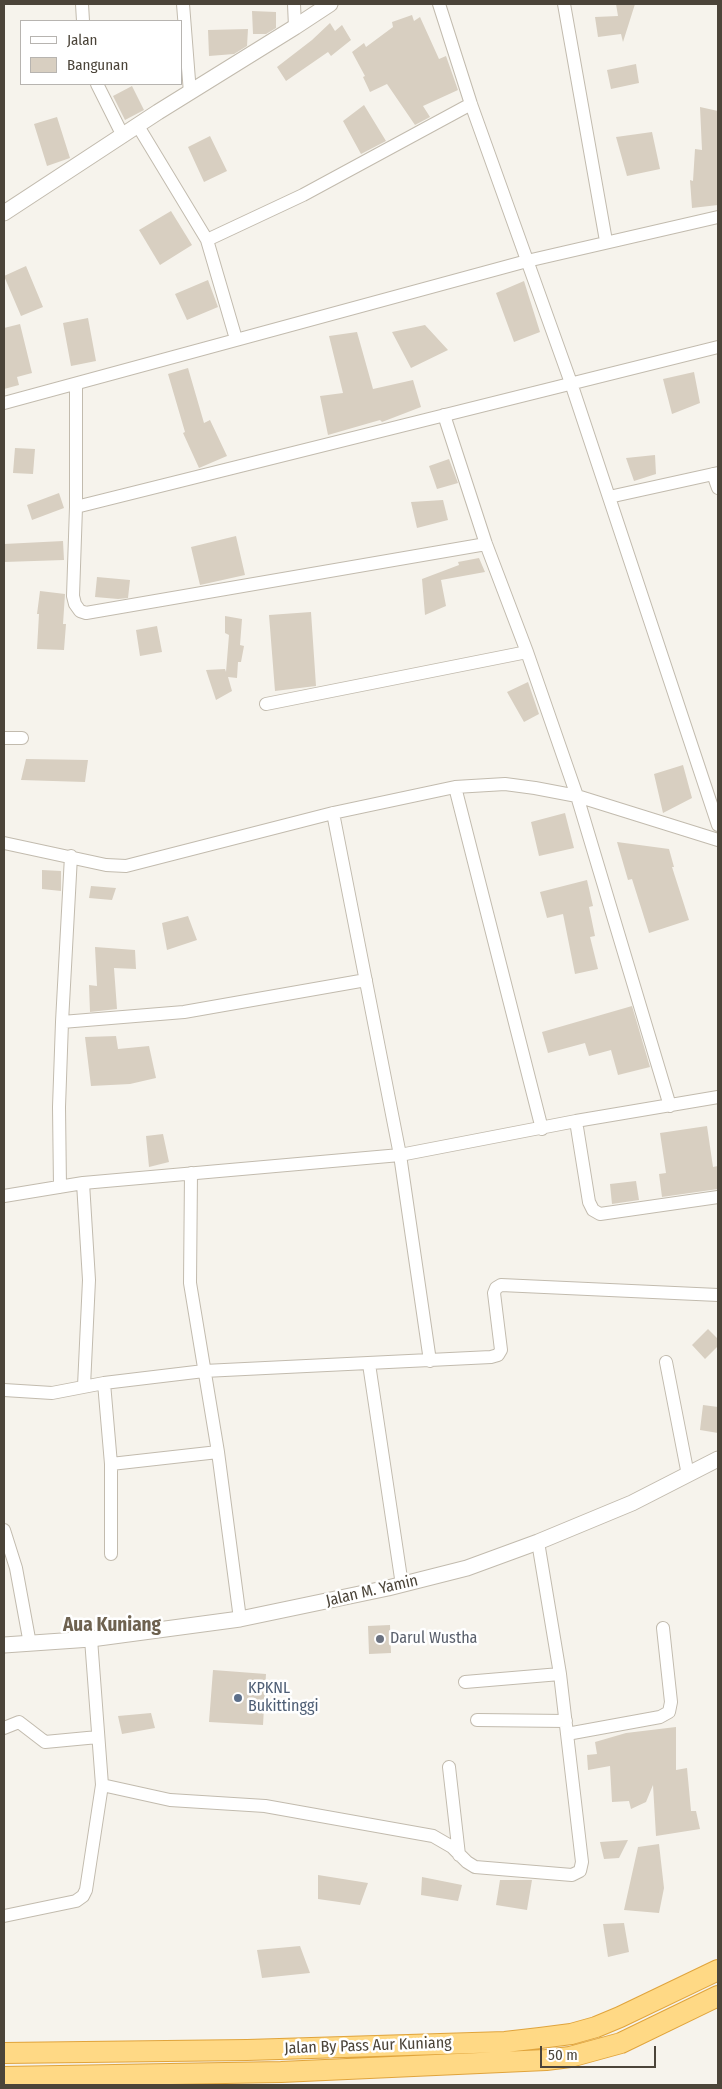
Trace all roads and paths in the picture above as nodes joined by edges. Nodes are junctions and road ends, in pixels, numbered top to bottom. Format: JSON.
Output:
{"nodes":[{"id":1,"x":82,"y":4,"type":"edge"},
{"id":2,"x":183,"y":4,"type":"edge"},
{"id":3,"x":294,"y":4,"type":"edge"},
{"id":4,"x":330,"y":4,"type":"edge"},
{"id":5,"x":439,"y":4,"type":"edge"},
{"id":6,"x":564,"y":4,"type":"edge"},
{"id":7,"x":83,"y":20,"type":"edge"},
{"id":8,"x":295,"y":27,"type":"junction"},
{"id":9,"x":97,"y":85,"type":"edge"},
{"id":10,"x":190,"y":93,"type":"junction"},
{"id":11,"x":471,"y":104,"type":"junction"},
{"id":12,"x":138,"y":126,"type":"junction"},
{"id":13,"x":122,"y":136,"type":"junction"},
{"id":14,"x":4,"y":212,"type":"edge"},
{"id":15,"x":718,"y":217,"type":"edge"},
{"id":16,"x":207,"y":240,"type":"junction"},
{"id":17,"x":606,"y":241,"type":"junction"},
{"id":18,"x":527,"y":261,"type":"junction"},
{"id":19,"x":236,"y":339,"type":"junction"},
{"id":20,"x":718,"y":347,"type":"edge"},
{"id":21,"x":571,"y":383,"type":"junction"},
{"id":22,"x":76,"y":384,"type":"junction"},
{"id":23,"x":4,"y":403,"type":"edge"},
{"id":24,"x":444,"y":415,"type":"junction"},
{"id":25,"x":716,"y":473,"type":"edge"},
{"id":26,"x":718,"y":488,"type":"edge"},
{"id":27,"x":609,"y":497,"type":"junction"},
{"id":28,"x":76,"y":506,"type":"junction"},
{"id":29,"x":486,"y":544,"type":"junction"},
{"id":30,"x":527,"y":652,"type":"junction"},
{"id":31,"x":266,"y":704,"type":"dead end"},
{"id":32,"x":4,"y":738,"type":"edge"},
{"id":33,"x":22,"y":738,"type":"dead end"},
{"id":34,"x":455,"y":787,"type":"junction"},
{"id":35,"x":577,"y":796,"type":"junction"},
{"id":36,"x":333,"y":813,"type":"junction"},
{"id":37,"x":718,"y":825,"type":"edge"},
{"id":38,"x":718,"y":840,"type":"edge"},
{"id":39,"x":4,"y":843,"type":"edge"},
{"id":40,"x":72,"y":856,"type":"junction"},
{"id":41,"x":366,"y":980,"type":"junction"},
{"id":42,"x":62,"y":1022,"type":"junction"},
{"id":43,"x":718,"y":1097,"type":"edge"},
{"id":44,"x":670,"y":1106,"type":"junction"},
{"id":45,"x":576,"y":1121,"type":"junction"},
{"id":46,"x":542,"y":1129,"type":"junction"},
{"id":47,"x":400,"y":1155,"type":"junction"},
{"id":48,"x":191,"y":1173,"type":"junction"},
{"id":49,"x":83,"y":1183,"type":"junction"},
{"id":50,"x":60,"y":1187,"type":"junction"},
{"id":51,"x":4,"y":1196,"type":"edge"},
{"id":52,"x":718,"y":1198,"type":"edge"},
{"id":53,"x":718,"y":1295,"type":"edge"},
{"id":54,"x":430,"y":1361,"type":"junction"},
{"id":55,"x":666,"y":1362,"type":"dead end"},
{"id":56,"x":369,"y":1364,"type":"junction"},
{"id":57,"x":204,"y":1371,"type":"junction"},
{"id":58,"x":104,"y":1383,"type":"junction"},
{"id":59,"x":84,"y":1386,"type":"junction"},
{"id":60,"x":4,"y":1390,"type":"edge"},
{"id":61,"x":218,"y":1452,"type":"junction"},
{"id":62,"x":718,"y":1459,"type":"edge"},
{"id":63,"x":111,"y":1464,"type":"junction"},
{"id":64,"x":688,"y":1475,"type":"junction"},
{"id":65,"x":4,"y":1530,"type":"edge"},
{"id":66,"x":538,"y":1542,"type":"junction"},
{"id":67,"x":110,"y":1554,"type":"dead end"},
{"id":68,"x":402,"y":1585,"type":"junction"},
{"id":69,"x":240,"y":1619,"type":"junction"},
{"id":70,"x":663,"y":1628,"type":"dead end"},
{"id":71,"x":91,"y":1639,"type":"junction"},
{"id":72,"x":30,"y":1644,"type":"junction"},
{"id":73,"x":4,"y":1645,"type":"edge"},
{"id":74,"x":560,"y":1674,"type":"junction"},
{"id":75,"x":465,"y":1682,"type":"dead end"},
{"id":76,"x":4,"y":1716,"type":"edge"},
{"id":77,"x":478,"y":1720,"type":"dead end"},
{"id":78,"x":566,"y":1720,"type":"junction"},
{"id":79,"x":20,"y":1722,"type":"junction"},
{"id":80,"x":4,"y":1728,"type":"edge"},
{"id":81,"x":567,"y":1734,"type":"junction"},
{"id":82,"x":98,"y":1737,"type":"junction"},
{"id":83,"x":449,"y":1767,"type":"dead end"},
{"id":84,"x":102,"y":1785,"type":"junction"},
{"id":85,"x":459,"y":1855,"type":"junction"},
{"id":86,"x":4,"y":1916,"type":"edge"},
{"id":87,"x":718,"y":1970,"type":"edge"},
{"id":88,"x":718,"y":1996,"type":"edge"},
{"id":89,"x":247,"y":2050,"type":"junction"},
{"id":90,"x":4,"y":2053,"type":"edge"},
{"id":91,"x":247,"y":2072,"type":"junction"},
{"id":92,"x":4,"y":2077,"type":"edge"}],
"edges":[{"from":1,"to":7,"type":"street"},
{"from":2,"to":10,"type":"street"},
{"from":3,"to":8,"type":"street"},
{"from":4,"to":8,"type":"street"},
{"from":5,"to":11,"type":"street"},
{"from":6,"to":17,"type":"street"},
{"from":8,"to":10,"type":"street"},
{"from":9,"to":13,"type":"street"},
{"from":10,"to":12,"type":"street"},
{"from":11,"to":16,"type":"street"},
{"from":11,"to":18,"type":"street"},
{"from":12,"to":13,"type":"street"},
{"from":12,"to":16,"type":"street"},
{"from":13,"to":14,"type":"street"},
{"from":15,"to":17,"type":"street"},
{"from":16,"to":19,"type":"street"},
{"from":17,"to":18,"type":"street"},
{"from":18,"to":19,"type":"street"},
{"from":18,"to":21,"type":"street"},
{"from":19,"to":22,"type":"street"},
{"from":20,"to":21,"type":"street"},
{"from":21,"to":24,"type":"street"},
{"from":21,"to":27,"type":"street"},
{"from":22,"to":23,"type":"street"},
{"from":22,"to":28,"type":"street"},
{"from":24,"to":28,"type":"street"},
{"from":24,"to":29,"type":"street"},
{"from":25,"to":26,"type":"street"},
{"from":25,"to":27,"type":"street"},
{"from":27,"to":37,"type":"street"},
{"from":28,"to":29,"type":"street"},
{"from":29,"to":30,"type":"street"},
{"from":30,"to":31,"type":"street"},
{"from":30,"to":35,"type":"street"},
{"from":32,"to":33,"type":"street"},
{"from":34,"to":35,"type":"street"},
{"from":34,"to":36,"type":"street"},
{"from":34,"to":46,"type":"street"},
{"from":35,"to":38,"type":"street"},
{"from":35,"to":44,"type":"street"},
{"from":36,"to":40,"type":"street"},
{"from":36,"to":41,"type":"street"},
{"from":39,"to":40,"type":"street"},
{"from":40,"to":42,"type":"street"},
{"from":41,"to":42,"type":"street"},
{"from":41,"to":47,"type":"street"},
{"from":42,"to":50,"type":"street"},
{"from":43,"to":44,"type":"street"},
{"from":44,"to":45,"type":"street"},
{"from":45,"to":46,"type":"street"},
{"from":45,"to":52,"type":"street"},
{"from":46,"to":47,"type":"street"},
{"from":47,"to":48,"type":"street"},
{"from":47,"to":54,"type":"street"},
{"from":48,"to":49,"type":"street"},
{"from":48,"to":57,"type":"street"},
{"from":49,"to":50,"type":"street"},
{"from":49,"to":59,"type":"street"},
{"from":50,"to":51,"type":"street"},
{"from":53,"to":54,"type":"street"},
{"from":54,"to":56,"type":"street"},
{"from":55,"to":64,"type":"street"},
{"from":56,"to":57,"type":"street"},
{"from":56,"to":68,"type":"street"},
{"from":57,"to":58,"type":"street"},
{"from":57,"to":61,"type":"street"},
{"from":58,"to":59,"type":"street"},
{"from":58,"to":63,"type":"street"},
{"from":59,"to":60,"type":"street"},
{"from":61,"to":63,"type":"street"},
{"from":61,"to":69,"type":"street"},
{"from":62,"to":64,"type":"street","name":"Jalan M. Yamin"},
{"from":63,"to":67,"type":"street"},
{"from":64,"to":66,"type":"street","name":"Jalan M. Yamin"},
{"from":65,"to":72,"type":"street"},
{"from":66,"to":68,"type":"street","name":"Jalan M. Yamin"},
{"from":66,"to":74,"type":"street"},
{"from":68,"to":69,"type":"street","name":"Jalan M. Yamin"},
{"from":69,"to":71,"type":"street","name":"Jalan M. Yamin"},
{"from":70,"to":81,"type":"street"},
{"from":71,"to":72,"type":"street","name":"Jalan M. Yamin"},
{"from":71,"to":82,"type":"street"},
{"from":72,"to":73,"type":"street","name":"Jalan M. Yamin"},
{"from":74,"to":75,"type":"street"},
{"from":74,"to":78,"type":"street"},
{"from":76,"to":79,"type":"street"},
{"from":77,"to":78,"type":"street"},
{"from":78,"to":81,"type":"street"},
{"from":79,"to":80,"type":"street"},
{"from":79,"to":82,"type":"street"},
{"from":81,"to":85,"type":"street"},
{"from":82,"to":84,"type":"street"},
{"from":83,"to":85,"type":"street"},
{"from":84,"to":85,"type":"street"},
{"from":84,"to":86,"type":"street"},
{"from":87,"to":89,"type":"highway","name":"Jalan By Pass Aur Kuniang"},
{"from":88,"to":91,"type":"highway","name":"Jalan By Pass Aur Kuniang"},
{"from":89,"to":90,"type":"highway","name":"Jalan By Pass Aur Kuniang"},
{"from":89,"to":91,"type":"highway"},
{"from":91,"to":92,"type":"highway","name":"Jalan By Pass Aur Kuniang"}]}
